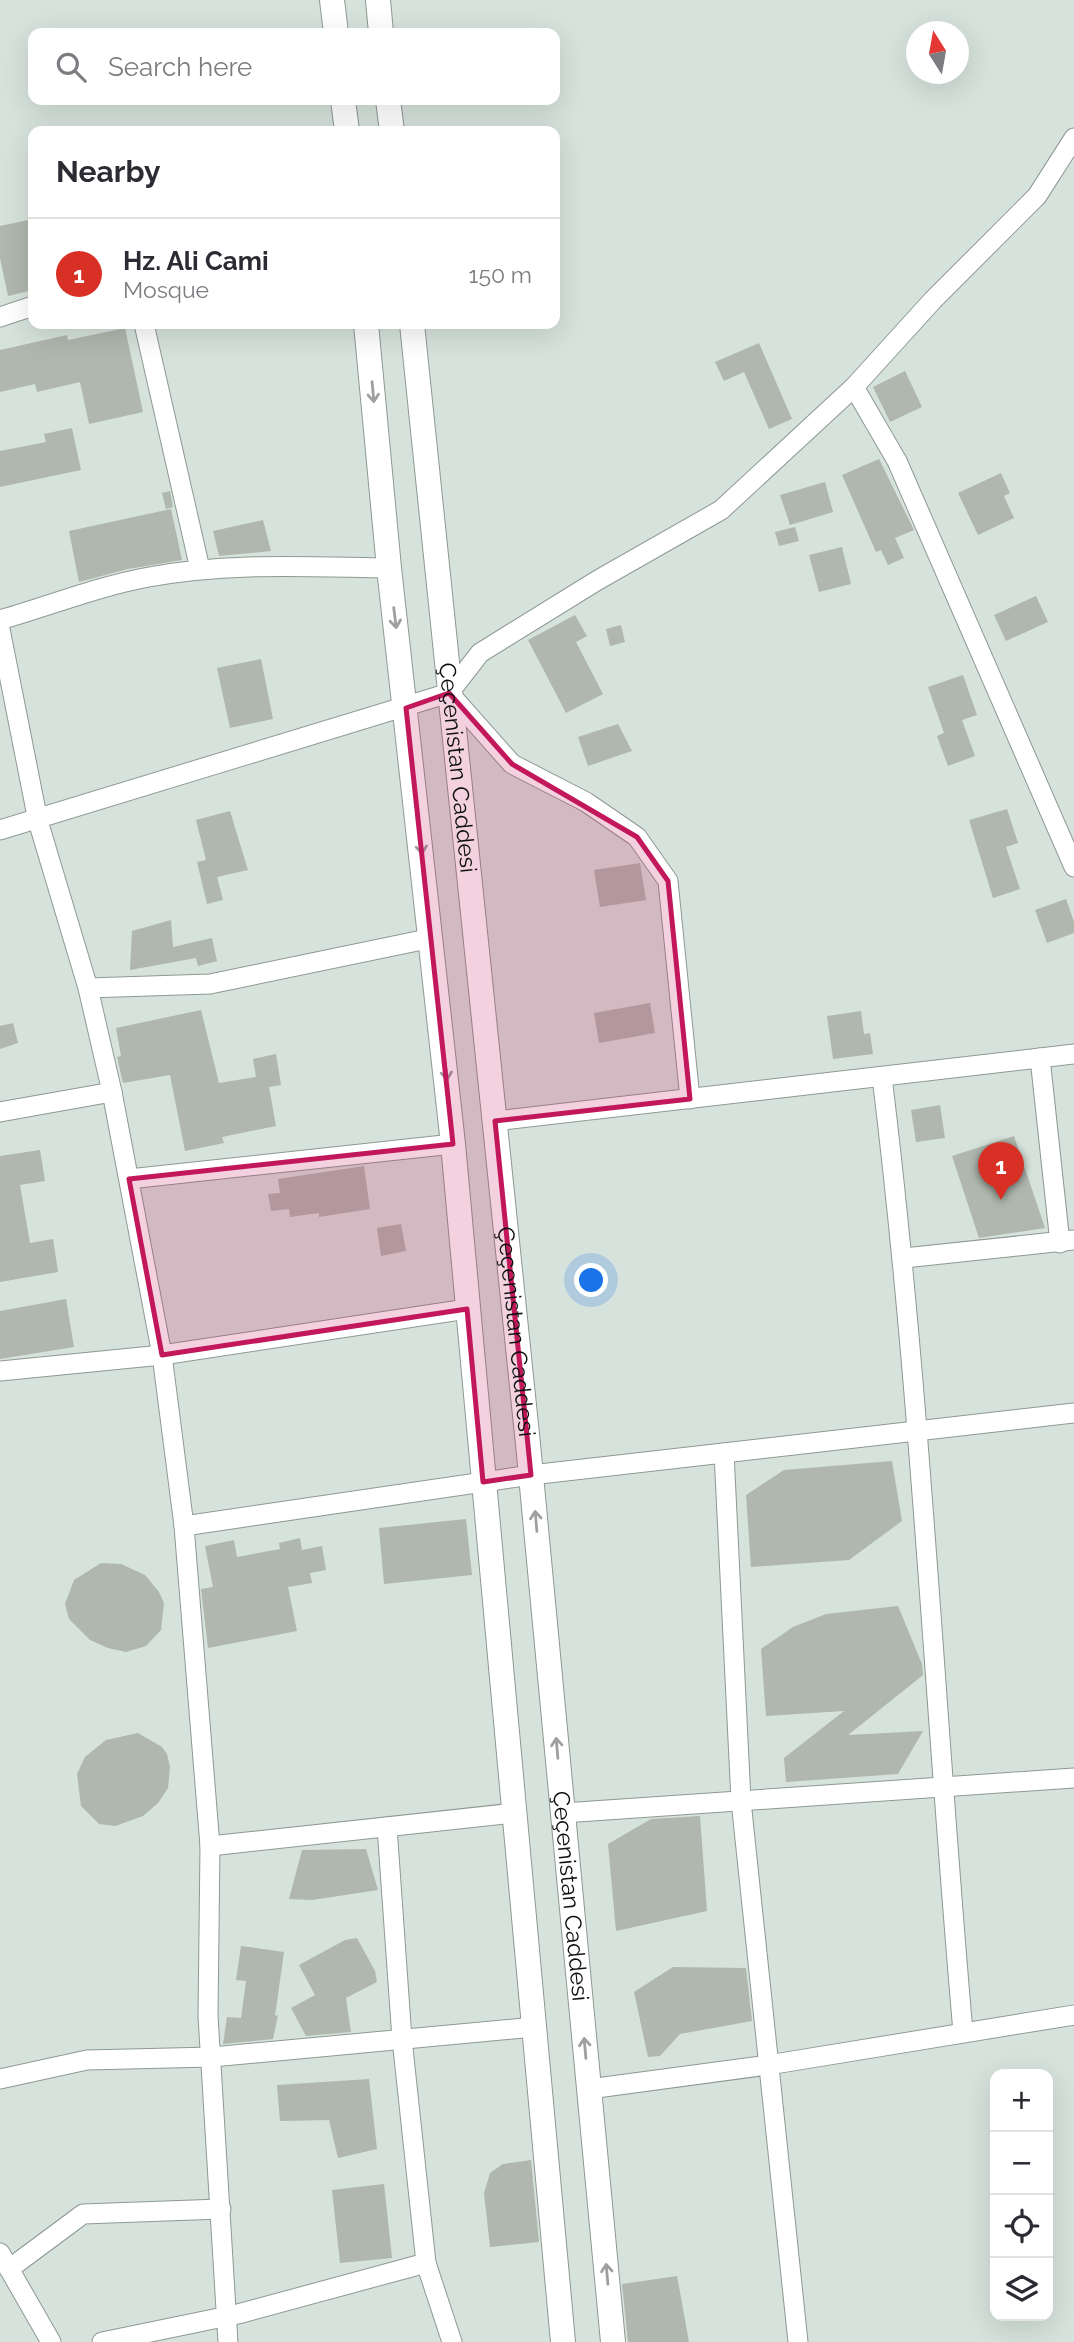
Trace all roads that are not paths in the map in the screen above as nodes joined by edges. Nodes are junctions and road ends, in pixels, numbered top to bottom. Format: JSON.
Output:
{"nodes":[{"id":1,"x":332,"y":0,"type":"edge"},
{"id":2,"x":378,"y":0,"type":"edge"},
{"id":3,"x":335,"y":28,"type":"edge"},
{"id":4,"x":381,"y":28,"type":"edge"},
{"id":5,"x":344,"y":105,"type":"edge"},
{"id":6,"x":389,"y":105,"type":"edge"},
{"id":7,"x":346,"y":126,"type":"edge"},
{"id":8,"x":391,"y":126,"type":"edge"},
{"id":9,"x":1074,"y":138,"type":"edge"},
{"id":10,"x":28,"y":308,"type":"edge"},
{"id":11,"x":0,"y":317,"type":"edge"},
{"id":12,"x":145,"y":329,"type":"edge"},
{"id":13,"x":366,"y":329,"type":"edge"},
{"id":14,"x":413,"y":329,"type":"edge"},
{"id":15,"x":854,"y":387,"type":"junction"},
{"id":16,"x":389,"y":568,"type":"junction"},
{"id":17,"x":200,"y":569,"type":"junction"},
{"id":18,"x":0,"y":620,"type":"edge"},
{"id":19,"x":0,"y":629,"type":"edge"},
{"id":20,"x":449,"y":693,"type":"junction"},
{"id":21,"x":406,"y":708,"type":"junction"},
{"id":22,"x":9,"y":717,"type":"edge"},
{"id":23,"x":38,"y":821,"type":"junction"},
{"id":24,"x":0,"y":830,"type":"edge"},
{"id":25,"x":1074,"y":867,"type":"edge"},
{"id":26,"x":432,"y":938,"type":"junction"},
{"id":27,"x":88,"y":988,"type":"junction"},
{"id":28,"x":1074,"y":1054,"type":"edge"},
{"id":29,"x":1040,"y":1058,"type":"junction"},
{"id":30,"x":882,"y":1077,"type":"junction"},
{"id":31,"x":112,"y":1092,"type":"junction"},
{"id":32,"x":690,"y":1099,"type":"junction"},
{"id":33,"x":0,"y":1112,"type":"edge"},
{"id":34,"x":495,"y":1121,"type":"junction"},
{"id":35,"x":453,"y":1143,"type":"junction"},
{"id":36,"x":129,"y":1179,"type":"junction"},
{"id":37,"x":1067,"y":1241,"type":"edge"},
{"id":38,"x":904,"y":1258,"type":"junction"},
{"id":39,"x":467,"y":1309,"type":"junction"},
{"id":40,"x":162,"y":1354,"type":"junction"},
{"id":41,"x":0,"y":1371,"type":"edge"},
{"id":42,"x":1074,"y":1413,"type":"edge"},
{"id":43,"x":916,"y":1431,"type":"junction"},
{"id":44,"x":724,"y":1453,"type":"junction"},
{"id":45,"x":531,"y":1475,"type":"junction"},
{"id":46,"x":483,"y":1482,"type":"junction"},
{"id":47,"x":184,"y":1526,"type":"junction"},
{"id":48,"x":1074,"y":1778,"type":"edge"},
{"id":49,"x":942,"y":1787,"type":"junction"},
{"id":50,"x":741,"y":1801,"type":"junction"},
{"id":51,"x":514,"y":1813,"type":"junction"},
{"id":52,"x":563,"y":1813,"type":"junction"},
{"id":53,"x":387,"y":1827,"type":"junction"},
{"id":54,"x":210,"y":1846,"type":"junction"},
{"id":55,"x":1074,"y":2015,"type":"edge"},
{"id":56,"x":534,"y":2027,"type":"junction"},
{"id":57,"x":963,"y":2032,"type":"junction"},
{"id":58,"x":402,"y":2039,"type":"junction"},
{"id":59,"x":212,"y":2057,"type":"junction"},
{"id":60,"x":768,"y":2065,"type":"junction"},
{"id":61,"x":0,"y":2079,"type":"edge"},
{"id":62,"x":589,"y":2089,"type":"junction"},
{"id":63,"x":220,"y":2208,"type":"junction"},
{"id":64,"x":5,"y":2261,"type":"edge"},
{"id":65,"x":426,"y":2263,"type":"junction"},
{"id":66,"x":226,"y":2316,"type":"junction"},
{"id":67,"x":51,"y":2342,"type":"edge"},
{"id":68,"x":102,"y":2342,"type":"edge"},
{"id":69,"x":228,"y":2342,"type":"edge"},
{"id":70,"x":452,"y":2342,"type":"edge"},
{"id":71,"x":563,"y":2342,"type":"edge"},
{"id":72,"x":613,"y":2342,"type":"edge"},
{"id":73,"x":798,"y":2342,"type":"edge"}],
"edges":[{"from":1,"to":3,"type":"main road"},
{"from":2,"to":4,"type":"main road"},
{"from":5,"to":7,"type":"main road"},
{"from":6,"to":8,"type":"main road"},
{"from":9,"to":15,"type":"street"},
{"from":10,"to":11,"type":"street"},
{"from":12,"to":17,"type":"street"},
{"from":13,"to":16,"type":"main road","name":"Çeçenistan Caddesi","one_way":true},
{"from":14,"to":20,"type":"main road","name":"Çeçenistan Caddesi"},
{"from":15,"to":20,"type":"street"},
{"from":15,"to":25,"type":"street"},
{"from":16,"to":17,"type":"street"},
{"from":16,"to":21,"type":"main road","name":"Çeçenistan Caddesi","one_way":true},
{"from":17,"to":18,"type":"street"},
{"from":19,"to":22,"type":"street"},
{"from":20,"to":21,"type":"street"},
{"from":20,"to":32,"type":"street"},
{"from":20,"to":34,"type":"main road","name":"Çeçenistan Caddesi"},
{"from":21,"to":23,"type":"street"},
{"from":21,"to":26,"type":"main road","name":"Çeçenistan Caddesi","one_way":true},
{"from":22,"to":23,"type":"street"},
{"from":23,"to":24,"type":"street"},
{"from":23,"to":27,"type":"street"},
{"from":26,"to":27,"type":"street"},
{"from":26,"to":35,"type":"main road","name":"Çeçenistan Caddesi","one_way":true},
{"from":27,"to":31,"type":"street"},
{"from":28,"to":29,"type":"street"},
{"from":29,"to":30,"type":"street"},
{"from":29,"to":37,"type":"street"},
{"from":30,"to":32,"type":"street"},
{"from":30,"to":38,"type":"street"},
{"from":31,"to":33,"type":"street"},
{"from":31,"to":36,"type":"street"},
{"from":32,"to":34,"type":"street"},
{"from":34,"to":45,"type":"main road","name":"Çeçenistan Caddesi"},
{"from":35,"to":36,"type":"street"},
{"from":35,"to":39,"type":"main road","name":"Çeçenistan Caddesi"},
{"from":36,"to":40,"type":"street"},
{"from":37,"to":38,"type":"street"},
{"from":38,"to":43,"type":"street"},
{"from":39,"to":40,"type":"street"},
{"from":39,"to":46,"type":"main road","name":"Çeçenistan Caddesi"},
{"from":40,"to":41,"type":"street"},
{"from":40,"to":47,"type":"street"},
{"from":42,"to":43,"type":"street"},
{"from":43,"to":44,"type":"street"},
{"from":43,"to":49,"type":"street"},
{"from":44,"to":45,"type":"street"},
{"from":44,"to":50,"type":"street"},
{"from":45,"to":46,"type":"street"},
{"from":52,"to":45,"type":"main road","name":"Çeçenistan Caddesi","one_way":true},
{"from":46,"to":47,"type":"street"},
{"from":46,"to":51,"type":"main road","name":"Çeçenistan Caddesi"},
{"from":47,"to":54,"type":"street"},
{"from":48,"to":49,"type":"street"},
{"from":49,"to":50,"type":"street"},
{"from":49,"to":57,"type":"street"},
{"from":50,"to":52,"type":"street"},
{"from":50,"to":60,"type":"street"},
{"from":51,"to":53,"type":"street"},
{"from":51,"to":56,"type":"main road","name":"Çeçenistan Caddesi"},
{"from":62,"to":52,"type":"main road","name":"Çeçenistan Caddesi","one_way":true},
{"from":53,"to":54,"type":"street"},
{"from":53,"to":58,"type":"street"},
{"from":54,"to":59,"type":"street"},
{"from":55,"to":57,"type":"street"},
{"from":56,"to":58,"type":"street"},
{"from":56,"to":71,"type":"main road","name":"Çeçenistan Caddesi"},
{"from":57,"to":60,"type":"street"},
{"from":58,"to":59,"type":"street"},
{"from":58,"to":65,"type":"street"},
{"from":59,"to":61,"type":"street"},
{"from":59,"to":63,"type":"street"},
{"from":60,"to":62,"type":"street"},
{"from":60,"to":73,"type":"street"},
{"from":72,"to":62,"type":"main road","name":"Çeçenistan Caddesi","one_way":true},
{"from":63,"to":64,"type":"street"},
{"from":63,"to":66,"type":"street"},
{"from":64,"to":67,"type":"street"},
{"from":65,"to":66,"type":"street"},
{"from":65,"to":70,"type":"street"},
{"from":66,"to":68,"type":"street"},
{"from":66,"to":69,"type":"street"}]}
